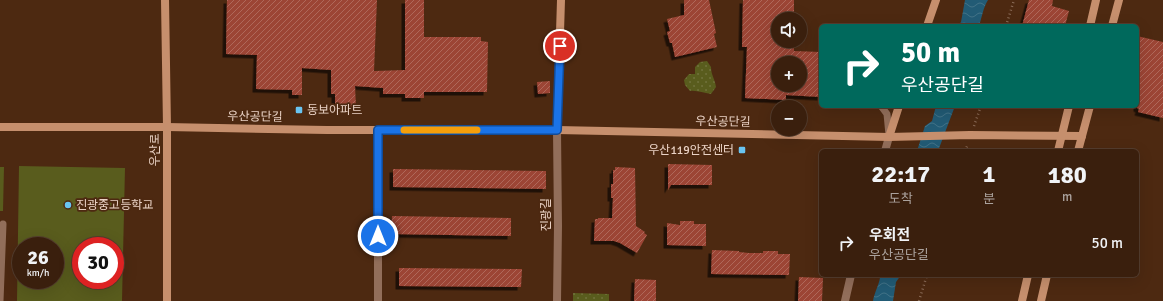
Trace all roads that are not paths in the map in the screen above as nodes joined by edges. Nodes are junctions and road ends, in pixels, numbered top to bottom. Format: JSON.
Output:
{"nodes":[{"id":1,"x":165,"y":0,"type":"edge"},
{"id":2,"x":561,"y":0,"type":"edge"},
{"id":3,"x":936,"y":0,"type":"edge"},
{"id":4,"x":1096,"y":0,"type":"edge"},
{"id":5,"x":1118,"y":0,"type":"edge"},
{"id":6,"x":928,"y":24,"type":"edge"},
{"id":7,"x":1090,"y":24,"type":"edge"},
{"id":8,"x":1112,"y":24,"type":"edge"},
{"id":9,"x":882,"y":108,"type":"edge"},
{"id":10,"x":898,"y":108,"type":"edge"},
{"id":11,"x":1069,"y":108,"type":"edge"},
{"id":12,"x":1089,"y":108,"type":"edge"},
{"id":13,"x":0,"y":127,"type":"edge"},
{"id":14,"x":167,"y":127,"type":"junction"},
{"id":15,"x":378,"y":130,"type":"junction"},
{"id":16,"x":557,"y":130,"type":"junction"},
{"id":17,"x":1062,"y":136,"type":"junction"},
{"id":18,"x":1082,"y":136,"type":"junction"},
{"id":19,"x":889,"y":137,"type":"junction"},
{"id":20,"x":886,"y":149,"type":"edge"},
{"id":21,"x":1059,"y":149,"type":"edge"},
{"id":22,"x":1079,"y":149,"type":"edge"},
{"id":23,"x":3,"y":224,"type":"dead end"},
{"id":24,"x":851,"y":277,"type":"edge"},
{"id":25,"x":1028,"y":277,"type":"edge"},
{"id":26,"x":1047,"y":277,"type":"edge"},
{"id":27,"x":0,"y":301,"type":"edge"},
{"id":28,"x":166,"y":301,"type":"edge"},
{"id":29,"x":378,"y":301,"type":"edge"},
{"id":30,"x":557,"y":301,"type":"edge"},
{"id":31,"x":845,"y":301,"type":"edge"},
{"id":32,"x":1022,"y":301,"type":"edge"},
{"id":33,"x":1041,"y":301,"type":"edge"}],
"edges":[{"from":1,"to":14,"type":"street","name":"우산로"},
{"from":2,"to":16,"type":"street"},
{"from":3,"to":6,"type":"street"},
{"from":4,"to":7,"type":"street"},
{"from":5,"to":8,"type":"street"},
{"from":9,"to":19,"type":"lane"},
{"from":10,"to":19,"type":"street"},
{"from":11,"to":17,"type":"street"},
{"from":12,"to":18,"type":"street"},
{"from":13,"to":14,"type":"street","name":"우산공단길"},
{"from":14,"to":15,"type":"street","name":"우산공단길"},
{"from":14,"to":28,"type":"street","name":"우산로"},
{"from":15,"to":16,"type":"street","name":"우산공단길"},
{"from":15,"to":29,"type":"street"},
{"from":16,"to":19,"type":"street","name":"우산공단길"},
{"from":16,"to":30,"type":"street","name":"진광길"},
{"from":17,"to":18,"type":"street"},
{"from":17,"to":19,"type":"street","name":"우산공단길"},
{"from":17,"to":21,"type":"street"},
{"from":18,"to":22,"type":"street"},
{"from":19,"to":20,"type":"street"},
{"from":23,"to":27,"type":"lane"},
{"from":24,"to":31,"type":"street"},
{"from":25,"to":32,"type":"street"},
{"from":26,"to":33,"type":"street"}]}
